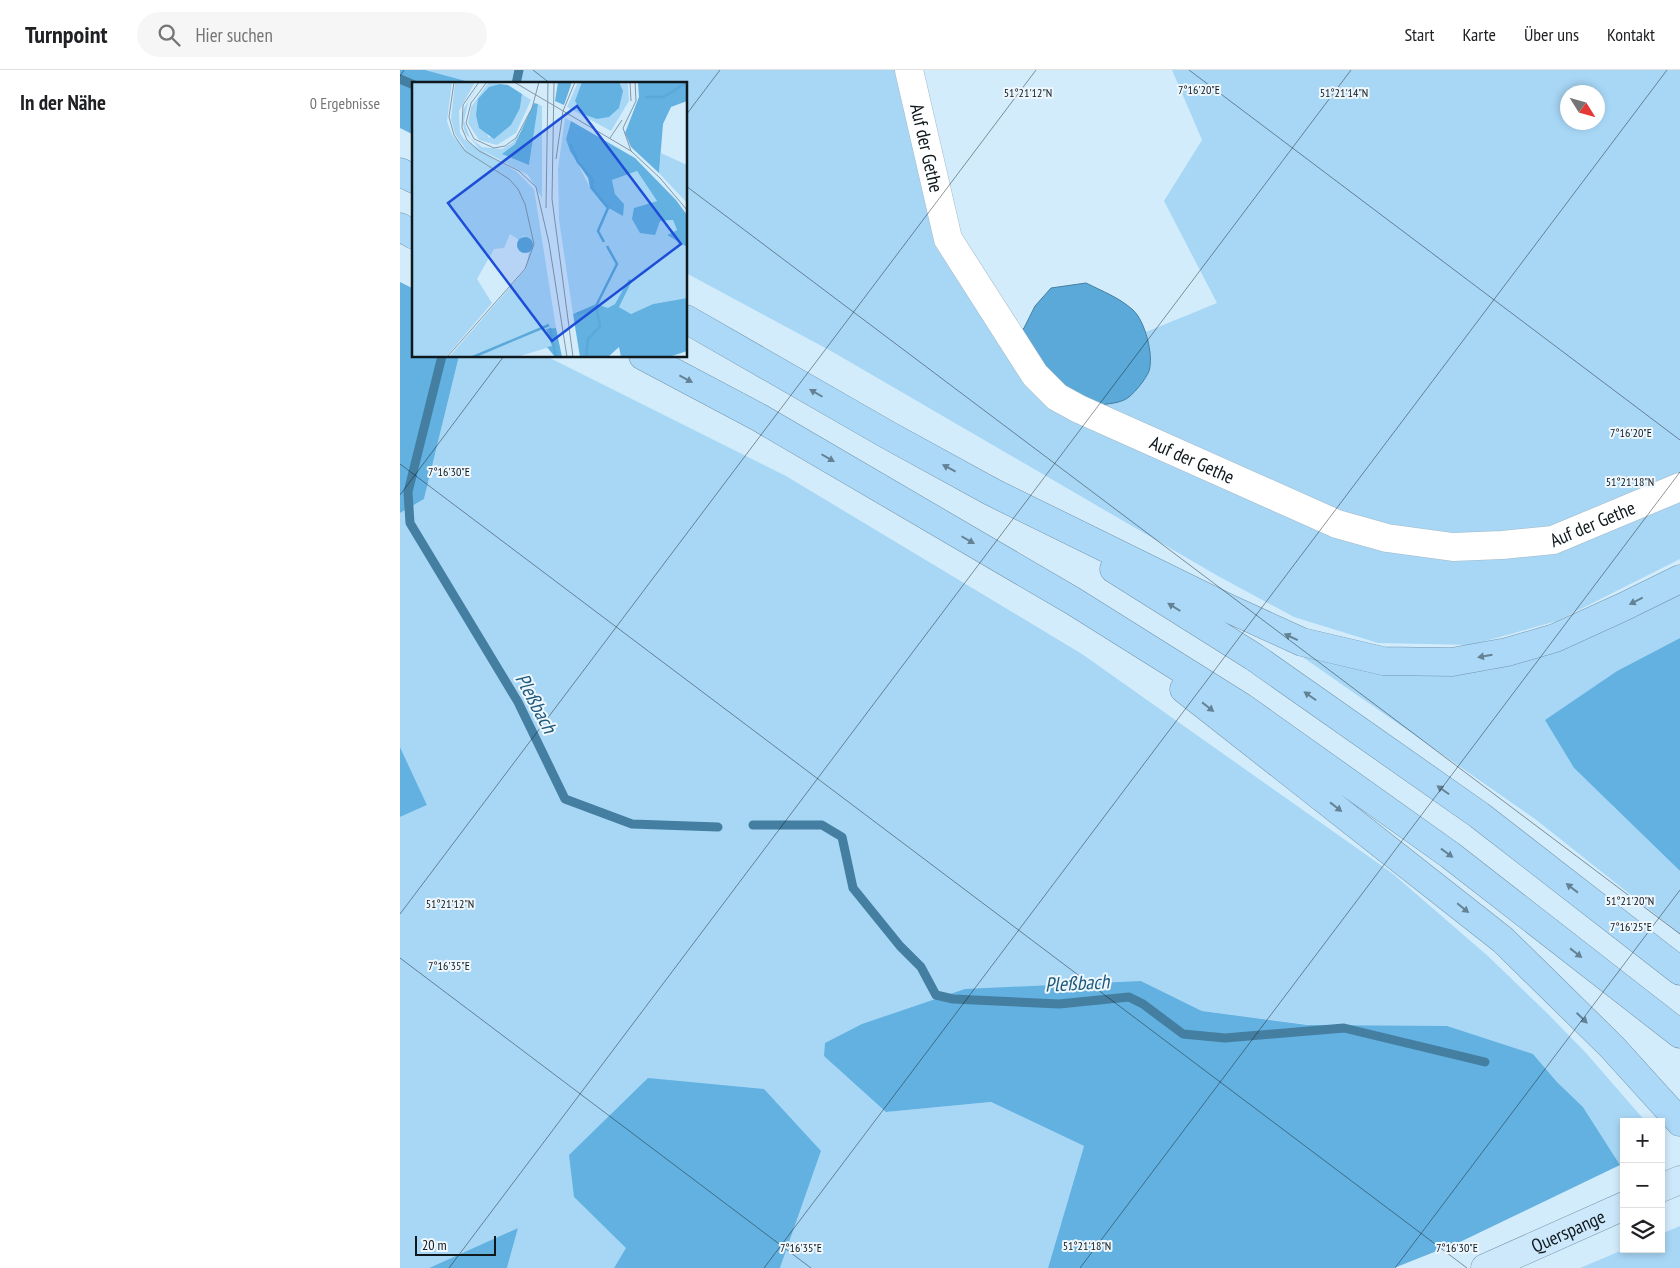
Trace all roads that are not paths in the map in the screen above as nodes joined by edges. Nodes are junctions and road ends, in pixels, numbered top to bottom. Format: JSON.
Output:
{"nodes":[{"id":1,"x":909,"y":70,"type":"edge"},
{"id":2,"x":400,"y":172,"type":"edge"},
{"id":3,"x":412,"y":178,"type":"edge"},
{"id":4,"x":400,"y":227,"type":"edge"},
{"id":5,"x":412,"y":234,"type":"edge"},
{"id":6,"x":688,"y":320,"type":"edge"},
{"id":7,"x":647,"y":358,"type":"edge"},
{"id":8,"x":1680,"y":488,"type":"edge"},
{"id":9,"x":992,"y":492,"type":"junction"},
{"id":10,"x":1680,"y":579,"type":"edge"},
{"id":11,"x":1073,"y":601,"type":"junction"},
{"id":12,"x":1680,"y":972,"type":"edge"},
{"id":13,"x":1680,"y":1034,"type":"edge"},
{"id":14,"x":1680,"y":1122,"type":"edge"},
{"id":15,"x":1680,"y":1180,"type":"edge"},
{"id":16,"x":1665,"y":1186,"type":"edge"},
{"id":17,"x":1620,"y":1208,"type":"edge"},
{"id":18,"x":1485,"y":1268,"type":"edge"}],
"edges":[{"from":1,"to":8,"type":"street","name":"Auf der Gethe"},
{"from":2,"to":3,"type":"highway"},
{"from":4,"to":5,"type":"highway"},
{"from":9,"to":6,"type":"highway","one_way":true},
{"from":7,"to":11,"type":"highway","one_way":true},
{"from":10,"to":9,"type":"highway","one_way":true},
{"from":12,"to":9,"type":"highway","one_way":true},
{"from":11,"to":13,"type":"highway","one_way":true},
{"from":11,"to":14,"type":"highway","one_way":true},
{"from":15,"to":16,"type":"main road"},
{"from":17,"to":18,"type":"main road","name":"Querspange"}]}
